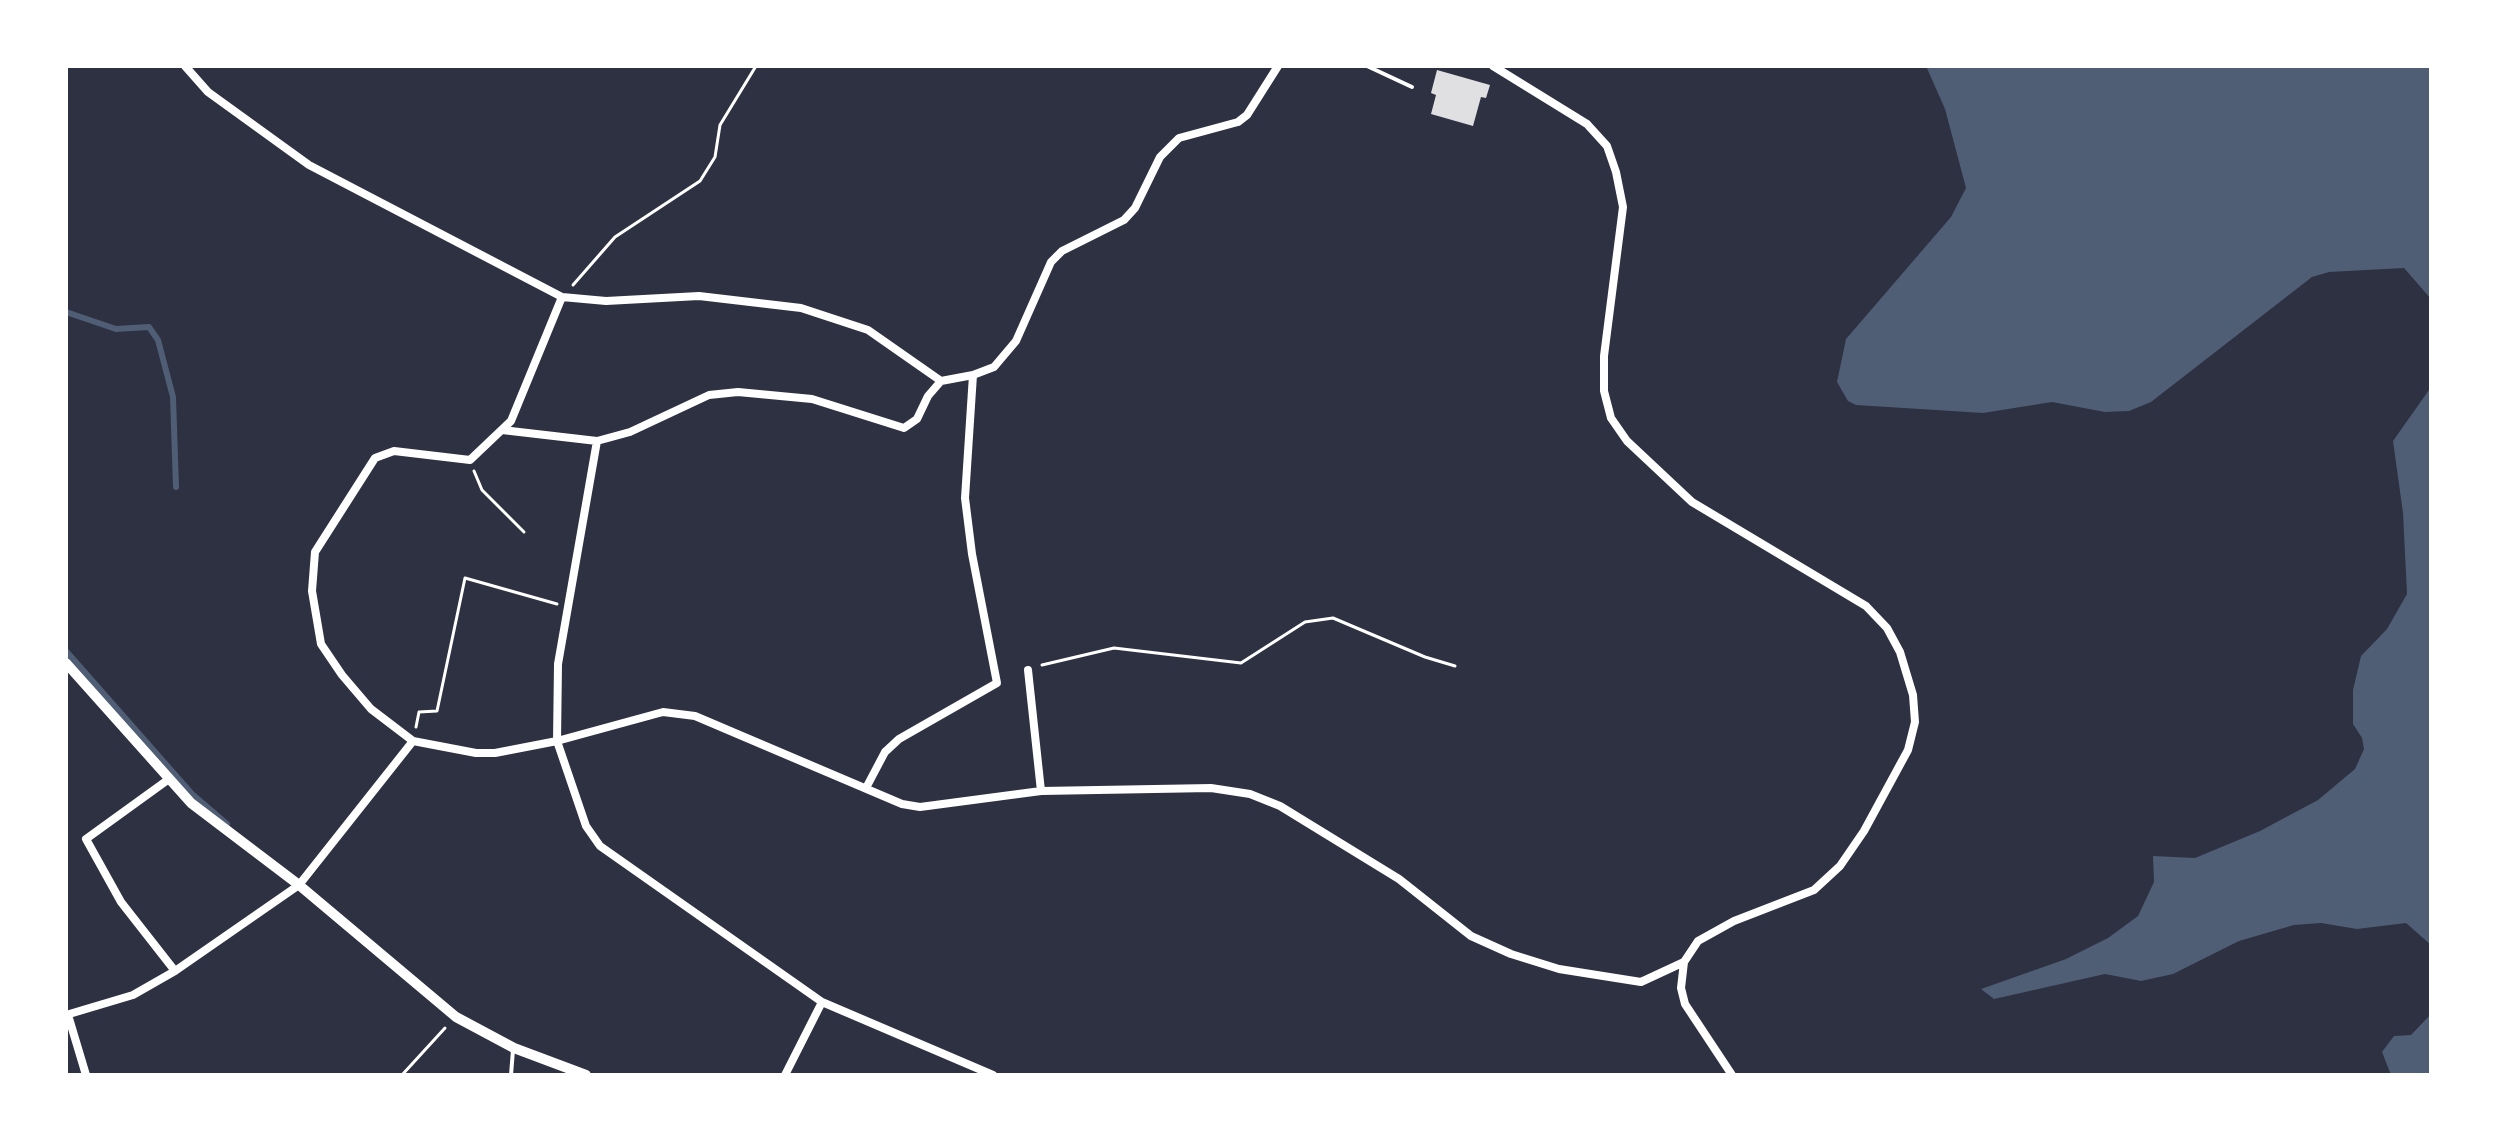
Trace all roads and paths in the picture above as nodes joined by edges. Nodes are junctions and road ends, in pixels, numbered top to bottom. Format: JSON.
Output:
{"nodes":[{"id":1,"x":185,"y":66,"type":"edge"},
{"id":2,"x":756,"y":66,"type":"edge"},
{"id":3,"x":1278,"y":66,"type":"edge"},
{"id":4,"x":1367,"y":66,"type":"edge"},
{"id":5,"x":1493,"y":66,"type":"edge"},
{"id":6,"x":1412,"y":87,"type":"dead end"},
{"id":7,"x":562,"y":297,"type":"junction"},
{"id":8,"x":973,"y":375,"type":"junction"},
{"id":9,"x":941,"y":381,"type":"junction"},
{"id":10,"x":502,"y":430,"type":"junction"},
{"id":11,"x":597,"y":441,"type":"junction"},
{"id":12,"x":470,"y":460,"type":"junction"},
{"id":13,"x":524,"y":532,"type":"dead end"},
{"id":14,"x":568,"y":607,"type":"junction"},
{"id":15,"x":66,"y":663,"type":"edge"},
{"id":16,"x":1455,"y":666,"type":"dead end"},
{"id":17,"x":1028,"y":670,"type":"joint"},
{"id":18,"x":413,"y":741,"type":"junction"},
{"id":19,"x":557,"y":741,"type":"junction"},
{"id":20,"x":169,"y":779,"type":"junction"},
{"id":21,"x":866,"y":788,"type":"junction"},
{"id":22,"x":1041,"y":791,"type":"junction"},
{"id":23,"x":299,"y":885,"type":"junction"},
{"id":24,"x":1684,"y":962,"type":"junction"},
{"id":25,"x":175,"y":971,"type":"junction"},
{"id":26,"x":822,"y":1002,"type":"junction"},
{"id":27,"x":67,"y":1015,"type":"edge"},
{"id":28,"x":456,"y":1017,"type":"junction"},
{"id":29,"x":514,"y":1048,"type":"junction"},
{"id":30,"x":86,"y":1075,"type":"edge"},
{"id":31,"x":402,"y":1075,"type":"edge"},
{"id":32,"x":511,"y":1075,"type":"edge"},
{"id":33,"x":586,"y":1075,"type":"edge"},
{"id":34,"x":785,"y":1075,"type":"edge"},
{"id":35,"x":993,"y":1075,"type":"edge"},
{"id":36,"x":1732,"y":1075,"type":"edge"}],
"edges":[{"from":1,"to":7,"type":"street"},
{"from":2,"to":7,"type":"path"},
{"from":3,"to":8,"type":"street"},
{"from":4,"to":6,"type":"lane"},
{"from":5,"to":24,"type":"street"},
{"from":7,"to":9,"type":"street"},
{"from":7,"to":10,"type":"street"},
{"from":8,"to":9,"type":"street"},
{"from":8,"to":21,"type":"street"},
{"from":9,"to":11,"type":"street"},
{"from":10,"to":11,"type":"street"},
{"from":10,"to":12,"type":"street"},
{"from":11,"to":14,"type":"street"},
{"from":12,"to":13,"type":"path"},
{"from":12,"to":18,"type":"street"},
{"from":14,"to":18,"type":"path"},
{"from":14,"to":19,"type":"street"},
{"from":15,"to":20,"type":"street"},
{"from":16,"to":17,"type":"path"},
{"from":17,"to":22,"type":"street"},
{"from":18,"to":19,"type":"street"},
{"from":18,"to":23,"type":"street"},
{"from":19,"to":21,"type":"street"},
{"from":19,"to":26,"type":"street"},
{"from":20,"to":23,"type":"street"},
{"from":20,"to":25,"type":"street"},
{"from":21,"to":22,"type":"street"},
{"from":22,"to":24,"type":"street"},
{"from":23,"to":25,"type":"street"},
{"from":23,"to":28,"type":"street"},
{"from":24,"to":36,"type":"street"},
{"from":25,"to":27,"type":"street"},
{"from":26,"to":34,"type":"street"},
{"from":26,"to":35,"type":"street"},
{"from":27,"to":30,"type":"street"},
{"from":28,"to":29,"type":"street"},
{"from":28,"to":31,"type":"path"},
{"from":29,"to":32,"type":"lane"},
{"from":29,"to":33,"type":"street"}]}
